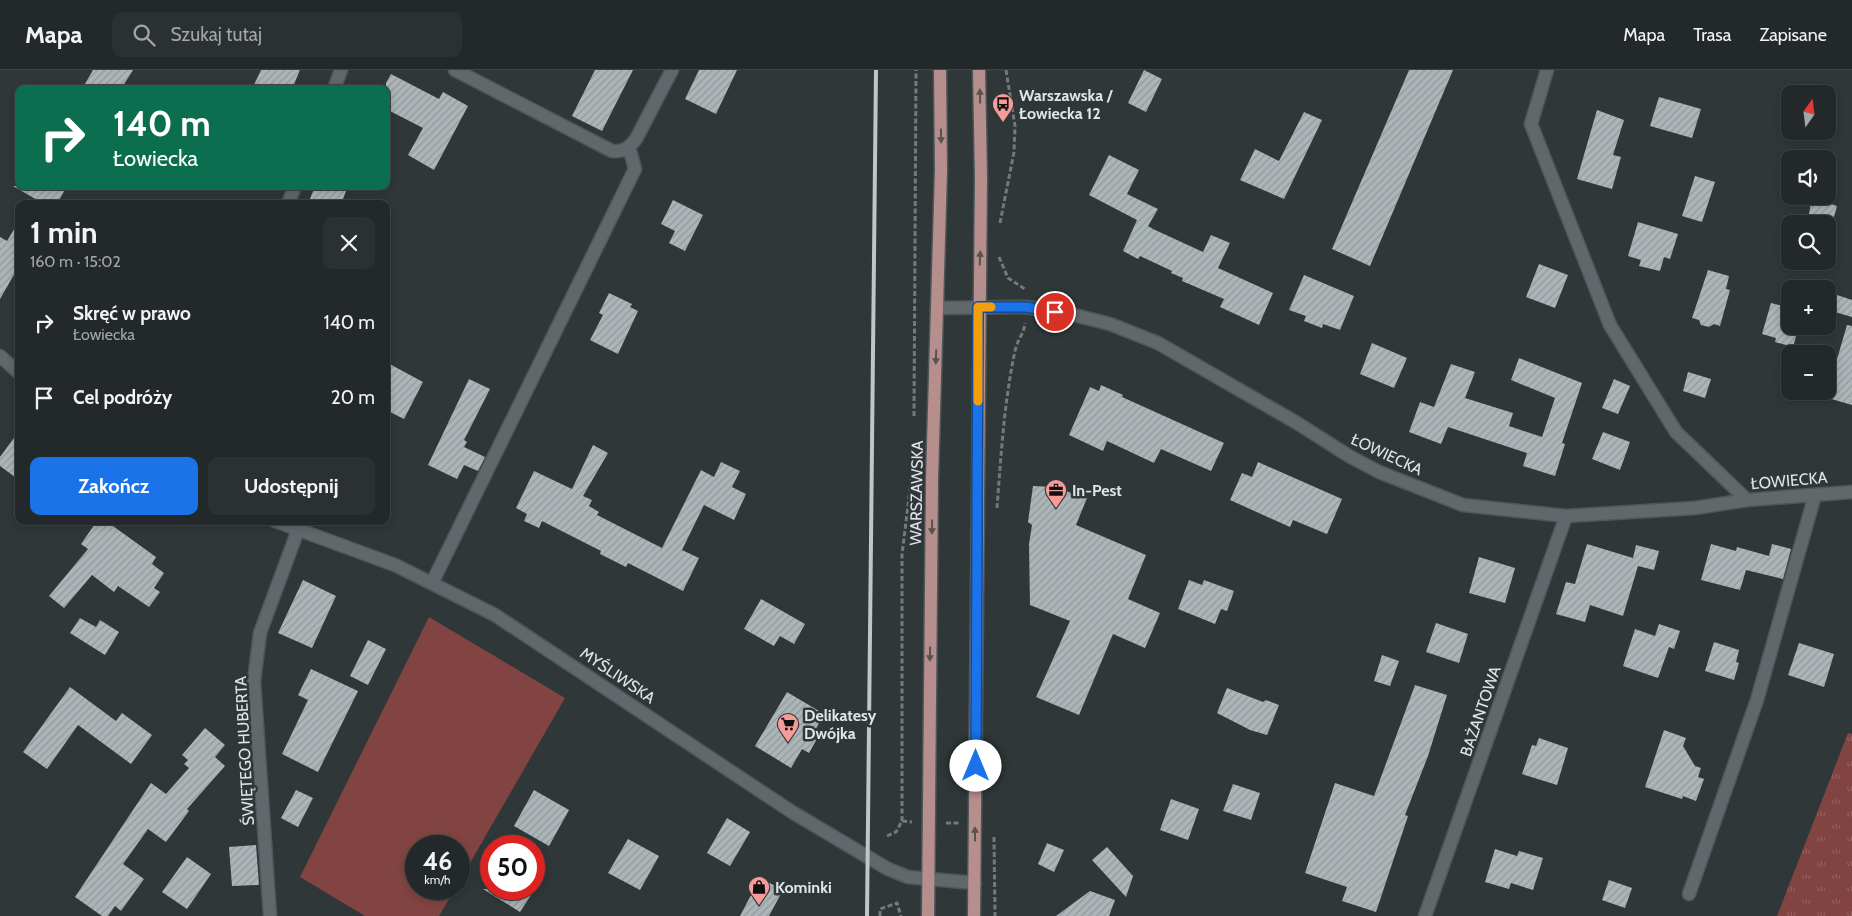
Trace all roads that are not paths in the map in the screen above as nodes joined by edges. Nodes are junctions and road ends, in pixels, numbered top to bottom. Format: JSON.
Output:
{"nodes":[{"id":1,"x":341,"y":70,"type":"edge"},
{"id":2,"x":455,"y":70,"type":"edge"},
{"id":3,"x":672,"y":70,"type":"edge"},
{"id":4,"x":940,"y":70,"type":"edge"},
{"id":5,"x":979,"y":70,"type":"edge"},
{"id":6,"x":1547,"y":70,"type":"edge"},
{"id":7,"x":335,"y":85,"type":"edge"},
{"id":8,"x":629,"y":148,"type":"junction"},
{"id":9,"x":978,"y":307,"type":"junction"},
{"id":10,"x":937,"y":308,"type":"junction"},
{"id":11,"x":0,"y":356,"type":"edge"},
{"id":12,"x":15,"y":369,"type":"edge"},
{"id":13,"x":1852,"y":492,"type":"edge"},
{"id":14,"x":1815,"y":495,"type":"junction"},
{"id":15,"x":1747,"y":500,"type":"junction"},
{"id":16,"x":1566,"y":516,"type":"junction"},
{"id":17,"x":285,"y":525,"type":"edge"},
{"id":18,"x":298,"y":530,"type":"junction"},
{"id":19,"x":432,"y":583,"type":"junction"},
{"id":20,"x":929,"y":880,"type":"junction"},
{"id":21,"x":975,"y":883,"type":"junction"},
{"id":22,"x":1689,"y":894,"type":"dead end"},
{"id":23,"x":270,"y":916,"type":"edge"},
{"id":24,"x":928,"y":916,"type":"edge"},
{"id":25,"x":974,"y":916,"type":"edge"},
{"id":26,"x":1425,"y":916,"type":"edge"}],
"edges":[{"from":1,"to":7,"type":"street"},
{"from":2,"to":8,"type":"street"},
{"from":3,"to":8,"type":"street"},
{"from":4,"to":10,"type":"main road","name":"WARSZAWSKA","one_way":true},
{"from":9,"to":5,"type":"main road","one_way":true},
{"from":6,"to":15,"type":"street"},
{"from":8,"to":19,"type":"street"},
{"from":9,"to":10,"type":"street","name":"ŁOWIECKA"},
{"from":9,"to":16,"type":"street","name":"ŁOWIECKA"},
{"from":21,"to":9,"type":"main road","one_way":true},
{"from":10,"to":20,"type":"main road","name":"WARSZAWSKA","one_way":true},
{"from":11,"to":12,"type":"street"},
{"from":13,"to":14,"type":"street","name":"ŁOWIECKA"},
{"from":14,"to":15,"type":"street","name":"ŁOWIECKA"},
{"from":14,"to":22,"type":"street"},
{"from":15,"to":16,"type":"street","name":"ŁOWIECKA"},
{"from":16,"to":26,"type":"street","name":"BAŻANTOWA"},
{"from":17,"to":18,"type":"street","name":"MYŚLIWSKA"},
{"from":18,"to":19,"type":"street","name":"MYŚLIWSKA"},
{"from":18,"to":23,"type":"street","name":"ŚWIĘTEGO HUBERTA"},
{"from":19,"to":20,"type":"street","name":"MYŚLIWSKA"},
{"from":20,"to":21,"type":"street","name":"MYŚLIWSKA"},
{"from":20,"to":24,"type":"main road","name":"WARSZAWSKA"},
{"from":21,"to":25,"type":"main road"}]}
